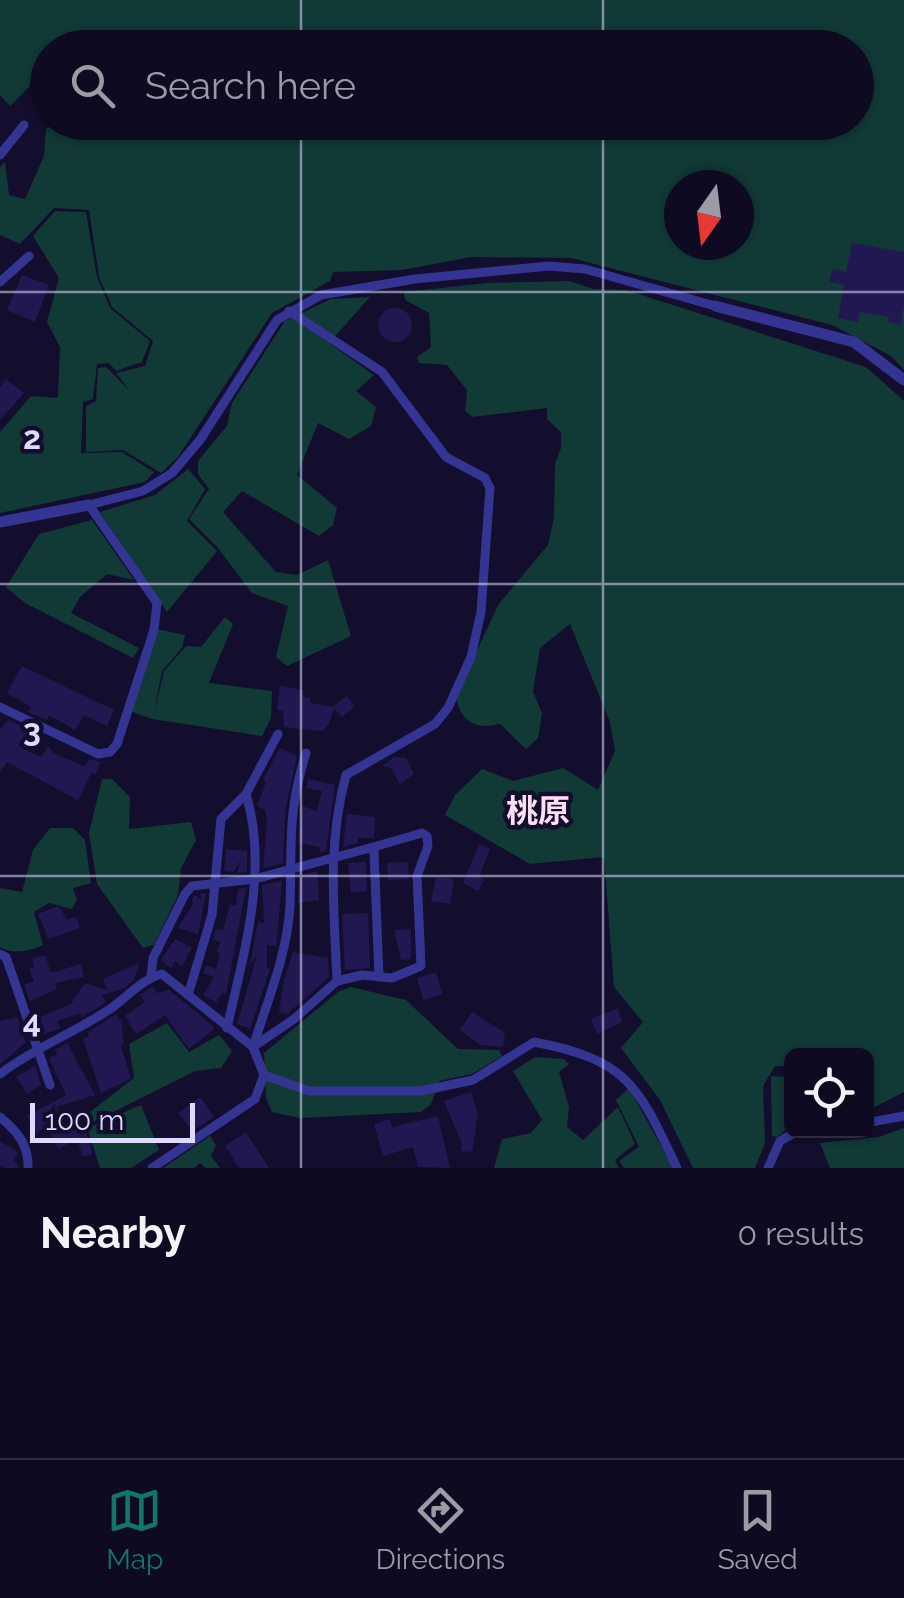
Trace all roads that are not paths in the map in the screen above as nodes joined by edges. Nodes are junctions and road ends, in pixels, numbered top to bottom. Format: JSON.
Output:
{"nodes":[{"id":1,"x":24,"y":125,"type":"dead end"},
{"id":2,"x":0,"y":155,"type":"edge"},
{"id":3,"x":29,"y":256,"type":"dead end"},
{"id":4,"x":0,"y":282,"type":"edge"},
{"id":5,"x":715,"y":306,"type":"joint"},
{"id":6,"x":289,"y":311,"type":"junction"},
{"id":7,"x":904,"y":380,"type":"edge"},
{"id":8,"x":89,"y":505,"type":"junction"},
{"id":9,"x":0,"y":522,"type":"edge"},
{"id":10,"x":0,"y":707,"type":"edge"},
{"id":11,"x":278,"y":734,"type":"dead end"},
{"id":12,"x":306,"y":753,"type":"dead end"},
{"id":13,"x":246,"y":794,"type":"junction"},
{"id":14,"x":370,"y":848,"type":"junction"},
{"id":15,"x":332,"y":856,"type":"junction"},
{"id":16,"x":288,"y":868,"type":"junction"},
{"id":17,"x":255,"y":879,"type":"junction"},
{"id":18,"x":215,"y":885,"type":"junction"},
{"id":19,"x":0,"y":954,"type":"edge"},
{"id":20,"x":151,"y":977,"type":"junction"},
{"id":21,"x":379,"y":977,"type":"junction"},
{"id":22,"x":337,"y":981,"type":"junction"},
{"id":23,"x":188,"y":995,"type":"junction"},
{"id":24,"x":228,"y":1028,"type":"junction"},
{"id":25,"x":253,"y":1046,"type":"junction"},
{"id":26,"x":38,"y":1048,"type":"junction"},
{"id":27,"x":0,"y":1074,"type":"edge"},
{"id":28,"x":264,"y":1075,"type":"junction"},
{"id":29,"x":50,"y":1084,"type":"dead end"},
{"id":30,"x":904,"y":1116,"type":"edge"},
{"id":31,"x":0,"y":1117,"type":"edge"},
{"id":32,"x":874,"y":1122,"type":"edge"},
{"id":33,"x":785,"y":1138,"type":"edge"},
{"id":34,"x":28,"y":1168,"type":"edge"},
{"id":35,"x":152,"y":1168,"type":"edge"},
{"id":36,"x":677,"y":1168,"type":"edge"},
{"id":37,"x":768,"y":1168,"type":"edge"}],
"edges":[{"from":1,"to":2,"type":"street"},
{"from":3,"to":4,"type":"street"},
{"from":5,"to":6,"type":"street"},
{"from":5,"to":7,"type":"street"},
{"from":6,"to":8,"type":"street"},
{"from":6,"to":15,"type":"street"},
{"from":8,"to":9,"type":"street"},
{"from":8,"to":10,"type":"street"},
{"from":11,"to":13,"type":"street"},
{"from":12,"to":16,"type":"street"},
{"from":13,"to":17,"type":"street"},
{"from":13,"to":18,"type":"street"},
{"from":14,"to":15,"type":"street"},
{"from":14,"to":21,"type":"street"},
{"from":14,"to":21,"type":"street"},
{"from":15,"to":16,"type":"street"},
{"from":15,"to":22,"type":"street"},
{"from":16,"to":17,"type":"street"},
{"from":16,"to":25,"type":"street"},
{"from":17,"to":18,"type":"street"},
{"from":17,"to":24,"type":"street"},
{"from":18,"to":20,"type":"street"},
{"from":18,"to":23,"type":"street"},
{"from":19,"to":26,"type":"street"},
{"from":20,"to":23,"type":"street"},
{"from":20,"to":26,"type":"street"},
{"from":21,"to":22,"type":"street"},
{"from":22,"to":25,"type":"street"},
{"from":23,"to":24,"type":"street"},
{"from":24,"to":25,"type":"street"},
{"from":25,"to":28,"type":"street"},
{"from":26,"to":27,"type":"street"},
{"from":26,"to":29,"type":"street"},
{"from":28,"to":35,"type":"street"},
{"from":28,"to":36,"type":"street"},
{"from":30,"to":32,"type":"street"},
{"from":31,"to":34,"type":"street"},
{"from":33,"to":37,"type":"street"}]}
